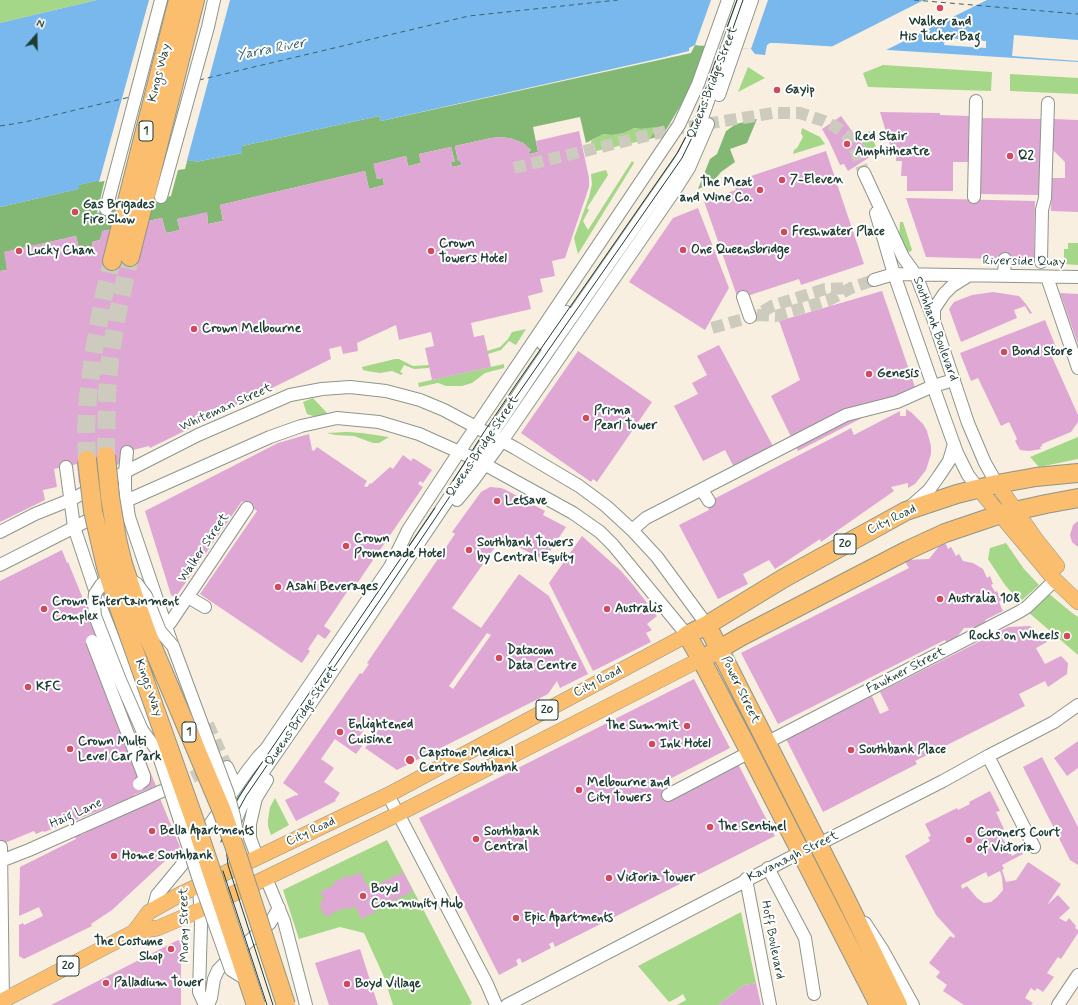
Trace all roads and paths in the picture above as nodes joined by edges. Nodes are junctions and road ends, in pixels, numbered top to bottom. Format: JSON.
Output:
{"nodes":[{"id":1,"x":161,"y":0,"type":"edge"},
{"id":2,"x":178,"y":0,"type":"edge"},
{"id":3,"x":195,"y":0,"type":"edge"},
{"id":4,"x":214,"y":0,"type":"edge"},
{"id":5,"x":728,"y":0,"type":"edge"},
{"id":6,"x":736,"y":0,"type":"edge"},
{"id":7,"x":744,"y":0,"type":"edge"},
{"id":8,"x":752,"y":0,"type":"edge"},
{"id":9,"x":724,"y":47,"type":"junction"},
{"id":10,"x":976,"y":101,"type":"dead end"},
{"id":11,"x":1048,"y":103,"type":"dead end"},
{"id":12,"x":662,"y":150,"type":"junction"},
{"id":13,"x":677,"y":160,"type":"junction"},
{"id":14,"x":685,"y":174,"type":"junction"},
{"id":15,"x":974,"y":196,"type":"dead end"},
{"id":16,"x":161,"y":197,"type":"dead end"},
{"id":17,"x":106,"y":209,"type":"dead end"},
{"id":18,"x":130,"y":257,"type":"tunnel mouth"},
{"id":19,"x":1005,"y":259,"type":"dead end"},
{"id":20,"x":112,"y":261,"type":"tunnel mouth"},
{"id":21,"x":1041,"y":262,"type":"dead end"},
{"id":22,"x":894,"y":274,"type":"junction"},
{"id":23,"x":916,"y":275,"type":"junction"},
{"id":24,"x":969,"y":276,"type":"junction"},
{"id":25,"x":1004,"y":276,"type":"junction"},
{"id":26,"x":1047,"y":276,"type":"junction"},
{"id":27,"x":1078,"y":277,"type":"edge"},
{"id":28,"x":874,"y":280,"type":"tunnel mouth"},
{"id":29,"x":743,"y":297,"type":"dead end"},
{"id":30,"x":750,"y":317,"type":"dead end"},
{"id":31,"x":934,"y":322,"type":"junction"},
{"id":32,"x":552,"y":331,"type":"junction"},
{"id":33,"x":567,"y":347,"type":"junction"},
{"id":34,"x":1078,"y":368,"type":"edge"},
{"id":35,"x":954,"y":380,"type":"junction"},
{"id":36,"x":933,"y":386,"type":"junction"},
{"id":37,"x":488,"y":434,"type":"junction"},
{"id":38,"x":954,"y":444,"type":"junction"},
{"id":39,"x":127,"y":452,"type":"dead end"},
{"id":40,"x":106,"y":456,"type":"tunnel mouth"},
{"id":41,"x":472,"y":458,"type":"junction"},
{"id":42,"x":87,"y":460,"type":"tunnel mouth"},
{"id":43,"x":66,"y":467,"type":"dead end"},
{"id":44,"x":125,"y":472,"type":"junction"},
{"id":45,"x":1078,"y":473,"type":"edge"},
{"id":46,"x":997,"y":484,"type":"junction"},
{"id":47,"x":978,"y":488,"type":"junction"},
{"id":48,"x":702,"y":490,"type":"junction"},
{"id":49,"x":1078,"y":498,"type":"edge"},
{"id":50,"x":70,"y":500,"type":"junction"},
{"id":51,"x":708,"y":501,"type":"dead end"},
{"id":52,"x":126,"y":502,"type":"junction"},
{"id":53,"x":247,"y":508,"type":"dead end"},
{"id":54,"x":906,"y":511,"type":"junction"},
{"id":55,"x":1008,"y":512,"type":"junction"},
{"id":56,"x":74,"y":527,"type":"junction"},
{"id":57,"x":632,"y":530,"type":"junction"},
{"id":58,"x":0,"y":532,"type":"edge"},
{"id":59,"x":0,"y":565,"type":"edge"},
{"id":60,"x":1055,"y":580,"type":"junction"},
{"id":61,"x":1078,"y":589,"type":"edge"},
{"id":62,"x":188,"y":597,"type":"junction"},
{"id":63,"x":1078,"y":602,"type":"edge"},
{"id":64,"x":205,"y":608,"type":"dead end"},
{"id":65,"x":170,"y":623,"type":"dead end"},
{"id":66,"x":707,"y":624,"type":"junction"},
{"id":67,"x":687,"y":635,"type":"junction"},
{"id":68,"x":92,"y":641,"type":"dead end"},
{"id":69,"x":173,"y":646,"type":"junction"},
{"id":70,"x":720,"y":649,"type":"junction"},
{"id":71,"x":110,"y":655,"type":"junction"},
{"id":72,"x":702,"y":659,"type":"junction"},
{"id":73,"x":93,"y":662,"type":"dead end"},
{"id":74,"x":1078,"y":705,"type":"edge"},
{"id":75,"x":766,"y":744,"type":"junction"},
{"id":76,"x":157,"y":750,"type":"junction"},
{"id":77,"x":750,"y":752,"type":"junction"},
{"id":78,"x":988,"y":756,"type":"junction"},
{"id":79,"x":248,"y":770,"type":"junction"},
{"id":80,"x":139,"y":784,"type":"dead end"},
{"id":81,"x":236,"y":787,"type":"junction"},
{"id":82,"x":162,"y":791,"type":"dead end"},
{"id":83,"x":388,"y":795,"type":"junction"},
{"id":84,"x":668,"y":795,"type":"dead end"},
{"id":85,"x":219,"y":813,"type":"junction"},
{"id":86,"x":398,"y":814,"type":"junction"},
{"id":87,"x":199,"y":843,"type":"junction"},
{"id":88,"x":819,"y":844,"type":"junction"},
{"id":89,"x":1,"y":847,"type":"edge"},
{"id":90,"x":1034,"y":847,"type":"dead end"},
{"id":91,"x":800,"y":852,"type":"junction"},
{"id":92,"x":257,"y":857,"type":"junction"},
{"id":93,"x":1,"y":861,"type":"junction"},
{"id":94,"x":236,"y":861,"type":"junction"},
{"id":95,"x":768,"y":868,"type":"junction"},
{"id":96,"x":266,"y":878,"type":"junction"},
{"id":97,"x":746,"y":879,"type":"junction"},
{"id":98,"x":199,"y":885,"type":"junction"},
{"id":99,"x":239,"y":891,"type":"junction"},
{"id":100,"x":1,"y":896,"type":"edge"},
{"id":101,"x":846,"y":899,"type":"junction"},
{"id":102,"x":279,"y":908,"type":"junction"},
{"id":103,"x":153,"y":910,"type":"junction"},
{"id":104,"x":200,"y":910,"type":"junction"},
{"id":105,"x":134,"y":932,"type":"junction"},
{"id":106,"x":1078,"y":976,"type":"edge"},
{"id":107,"x":249,"y":981,"type":"junction"},
{"id":108,"x":814,"y":994,"type":"dead end"},
{"id":109,"x":2,"y":1002,"type":"edge"},
{"id":110,"x":205,"y":1005,"type":"edge"},
{"id":111,"x":208,"y":1005,"type":"edge"},
{"id":112,"x":256,"y":1005,"type":"edge"},
{"id":113,"x":286,"y":1005,"type":"edge"},
{"id":114,"x":306,"y":1005,"type":"edge"},
{"id":115,"x":496,"y":1005,"type":"edge"},
{"id":116,"x":507,"y":1005,"type":"edge"},
{"id":117,"x":770,"y":1005,"type":"edge"},
{"id":118,"x":879,"y":1005,"type":"edge"},
{"id":119,"x":898,"y":1005,"type":"edge"},
{"id":120,"x":912,"y":1005,"type":"edge"},
{"id":121,"x":1058,"y":1005,"type":"edge"}],
"edges":[{"from":1,"to":17,"type":"street"},
{"from":2,"to":20,"type":"highway","name":"Kings Way","number":"1"},
{"from":3,"to":18,"type":"highway","name":"Kings Way","number":"1"},
{"from":4,"to":16,"type":"street"},
{"from":5,"to":9,"type":"street","name":"Queens Bridge Street"},
{"from":6,"to":9,"type":"street","name":"Queens Bridge Street"},
{"from":7,"to":9,"type":"street","name":"Queens Bridge Street"},
{"from":8,"to":9,"type":"street","name":"Queens Bridge Street"},
{"from":9,"to":12,"type":"street","name":"Queens Bridge Street"},
{"from":9,"to":13,"type":"street","name":"Queens Bridge Street"},
{"from":9,"to":14,"type":"street","name":"Queens Bridge Street"},
{"from":10,"to":15,"type":"street"},
{"from":11,"to":21,"type":"street"},
{"from":12,"to":13,"type":"street"},
{"from":12,"to":32,"type":"street","name":"Queens Bridge Street"},
{"from":13,"to":14,"type":"street"},
{"from":13,"to":32,"type":"street","name":"Queens Bridge Street"},
{"from":14,"to":33,"type":"street","name":"Queens Bridge Street"},
{"from":19,"to":25,"type":"street"},
{"from":22,"to":23,"type":"street","name":"Riverside Quay"},
{"from":22,"to":23,"type":"street","name":"Southbank Boulevard"},
{"from":22,"to":28,"type":"street"},
{"from":22,"to":36,"type":"street","name":"Southbank Boulevard"},
{"from":23,"to":24,"type":"street","name":"Riverside Quay"},
{"from":23,"to":31,"type":"street","name":"Southbank Boulevard"},
{"from":24,"to":25,"type":"street","name":"Riverside Quay"},
{"from":24,"to":31,"type":"street","name":"Riverside Quay"},
{"from":25,"to":26,"type":"street","name":"Riverside Quay"},
{"from":26,"to":27,"type":"street","name":"Riverside Quay"},
{"from":26,"to":34,"type":"street"},
{"from":29,"to":30,"type":"street"},
{"from":31,"to":35,"type":"street","name":"Southbank Boulevard"},
{"from":32,"to":33,"type":"street"},
{"from":32,"to":37,"type":"street","name":"Queens Bridge Street"},
{"from":32,"to":37,"type":"street","name":"Queens Bridge Street"},
{"from":33,"to":37,"type":"street","name":"Queens Bridge Street"},
{"from":35,"to":36,"type":"street"},
{"from":35,"to":46,"type":"street","name":"Southbank Boulevard"},
{"from":36,"to":38,"type":"street","name":"Southbank Boulevard"},
{"from":36,"to":48,"type":"street"},
{"from":37,"to":41,"type":"street","name":"Queens Bridge Street"},
{"from":37,"to":41,"type":"street","name":"Queens Bridge Street"},
{"from":37,"to":44,"type":"street","name":"Whiteman Street"},
{"from":37,"to":57,"type":"street","name":"Power Street"},
{"from":38,"to":47,"type":"street","name":"Southbank Boulevard"},
{"from":38,"to":54,"type":"street"},
{"from":39,"to":44,"type":"street","name":"Kings Way"},
{"from":40,"to":94,"type":"highway","name":"Kings Way","number":"1","bridge":true},
{"from":41,"to":52,"type":"street"},
{"from":41,"to":67,"type":"street","name":"Power Street"},
{"from":41,"to":79,"type":"street","name":"Queens Bridge Street"},
{"from":41,"to":85,"type":"street","name":"Queens Bridge Street"},
{"from":41,"to":92,"type":"street","name":"Queens Bridge Street"},
{"from":41,"to":94,"type":"street","name":"Queens Bridge Street"},
{"from":42,"to":107,"type":"highway","name":"Kings Way","number":"1","bridge":true},
{"from":43,"to":50,"type":"street","name":"Kings Way"},
{"from":44,"to":50,"type":"street","name":"Whiteman Street"},
{"from":44,"to":52,"type":"street","name":"Kings Way"},
{"from":45,"to":46,"type":"highway","name":"City Road","number":"20"},
{"from":46,"to":47,"type":"highway","name":"City Road","number":"20"},
{"from":46,"to":55,"type":"main road","name":"Southbank Boulevard"},
{"from":47,"to":54,"type":"highway","name":"City Road","number":"20"},
{"from":47,"to":55,"type":"main road","name":"Southbank Boulevard"},
{"from":48,"to":51,"type":"street"},
{"from":48,"to":57,"type":"street"},
{"from":49,"to":55,"type":"highway","name":"City Road","number":"20"},
{"from":50,"to":56,"type":"street","name":"Kings Way"},
{"from":50,"to":58,"type":"street","name":"Whiteman Street"},
{"from":52,"to":56,"type":"street"},
{"from":52,"to":69,"type":"street","name":"Kings Way"},
{"from":53,"to":62,"type":"street","name":"Walker Street"},
{"from":54,"to":66,"type":"highway","name":"City Road","number":"20"},
{"from":55,"to":60,"type":"main road","name":"Southbank Boulevard"},
{"from":55,"to":61,"type":"main road","name":"Southbank Boulevard"},
{"from":55,"to":70,"type":"highway","name":"City Road","number":"20"},
{"from":56,"to":59,"type":"street"},
{"from":56,"to":76,"type":"street","name":"Kings Way","bridge":true},
{"from":57,"to":66,"type":"street","name":"Power Street"},
{"from":60,"to":63,"type":"main road","name":"Southbank Boulevard"},
{"from":60,"to":75,"type":"street","name":"Fawkner Street"},
{"from":62,"to":64,"type":"street"},
{"from":62,"to":65,"type":"street","name":"Walker Street"},
{"from":66,"to":67,"type":"highway","name":"City Road","number":"20"},
{"from":66,"to":70,"type":"highway","name":"Power Street"},
{"from":67,"to":72,"type":"highway","name":"Power Street"},
{"from":67,"to":83,"type":"main road","name":"City Road","number":"20"},
{"from":68,"to":80,"type":"street","bridge":true},
{"from":69,"to":71,"type":"street","bridge":true},
{"from":69,"to":94,"type":"street","name":"Kings Way","bridge":true},
{"from":70,"to":72,"type":"highway","name":"City Road","number":"20"},
{"from":70,"to":75,"type":"highway","name":"Power Street"},
{"from":71,"to":73,"type":"street"},
{"from":71,"to":76,"type":"street","bridge":true},
{"from":72,"to":77,"type":"highway","name":"Power Street"},
{"from":72,"to":86,"type":"main road","name":"City Road","number":"20"},
{"from":74,"to":78,"type":"street","name":"Kavanagh Street"},
{"from":75,"to":77,"type":"highway","name":"Fawkner Street"},
{"from":75,"to":88,"type":"highway","name":"Power Street"},
{"from":76,"to":107,"type":"street","name":"Kings Way","bridge":true},
{"from":77,"to":84,"type":"street"},
{"from":77,"to":91,"type":"highway","name":"Power Street"},
{"from":78,"to":88,"type":"street","name":"Kavanagh Street"},
{"from":78,"to":90,"type":"street"},
{"from":79,"to":81,"type":"street","name":"Queens Bridge Street"},
{"from":79,"to":81,"type":"street"},
{"from":81,"to":85,"type":"street","name":"Queens Bridge Street"},
{"from":82,"to":93,"type":"street","name":"Haig Lane"},
{"from":83,"to":86,"type":"street"},
{"from":83,"to":92,"type":"main road","name":"City Road","number":"20"},
{"from":85,"to":87,"type":"street","name":"Queens Bridge Street"},
{"from":86,"to":96,"type":"main road","name":"City Road","number":"20"},
{"from":86,"to":115,"type":"street"},
{"from":87,"to":98,"type":"street","name":"Moray Street"},
{"from":87,"to":103,"type":"street","name":"Queens Bridge Street"},
{"from":88,"to":91,"type":"highway","name":"Kavanagh Street"},
{"from":88,"to":101,"type":"highway","name":"Power Street"},
{"from":89,"to":93,"type":"street"},
{"from":91,"to":95,"type":"street","name":"Kavanagh Street"},
{"from":91,"to":118,"type":"highway","name":"Power Street"},
{"from":92,"to":94,"type":"main road","name":"City Road","number":"20"},
{"from":92,"to":96,"type":"main road","name":"Queens Bridge Street"},
{"from":93,"to":100,"type":"street"},
{"from":94,"to":98,"type":"main road","name":"City Road","number":"20"},
{"from":94,"to":99,"type":"street","name":"Queens Bridge Street"},
{"from":94,"to":113,"type":"highway","name":"Kings Way","number":"1","bridge":true},
{"from":95,"to":97,"type":"street","name":"Kavanagh Street"},
{"from":95,"to":108,"type":"street"},
{"from":96,"to":99,"type":"main road","name":"City Road","number":"20"},
{"from":96,"to":102,"type":"street"},
{"from":97,"to":116,"type":"street","name":"Kavanagh Street"},
{"from":97,"to":117,"type":"street","name":"Hoff Boulevard"},
{"from":98,"to":103,"type":"main road","name":"City Road","number":"20"},
{"from":98,"to":104,"type":"street","name":"Moray Street"},
{"from":99,"to":104,"type":"main road","name":"City Road","number":"20"},
{"from":100,"to":109,"type":"street"},
{"from":101,"to":119,"type":"highway","name":"Power Street"},
{"from":101,"to":120,"type":"street"},
{"from":102,"to":111,"type":"street"},
{"from":102,"to":114,"type":"street"},
{"from":103,"to":105,"type":"main road","name":"City Road","number":"20"},
{"from":104,"to":105,"type":"main road","name":"City Road","number":"20"},
{"from":104,"to":110,"type":"street","name":"Moray Street"},
{"from":105,"to":109,"type":"main road","name":"City Road","number":"20"},
{"from":106,"to":121,"type":"street"},
{"from":107,"to":112,"type":"highway","name":"Kings Way","number":"1","bridge":true}]}
